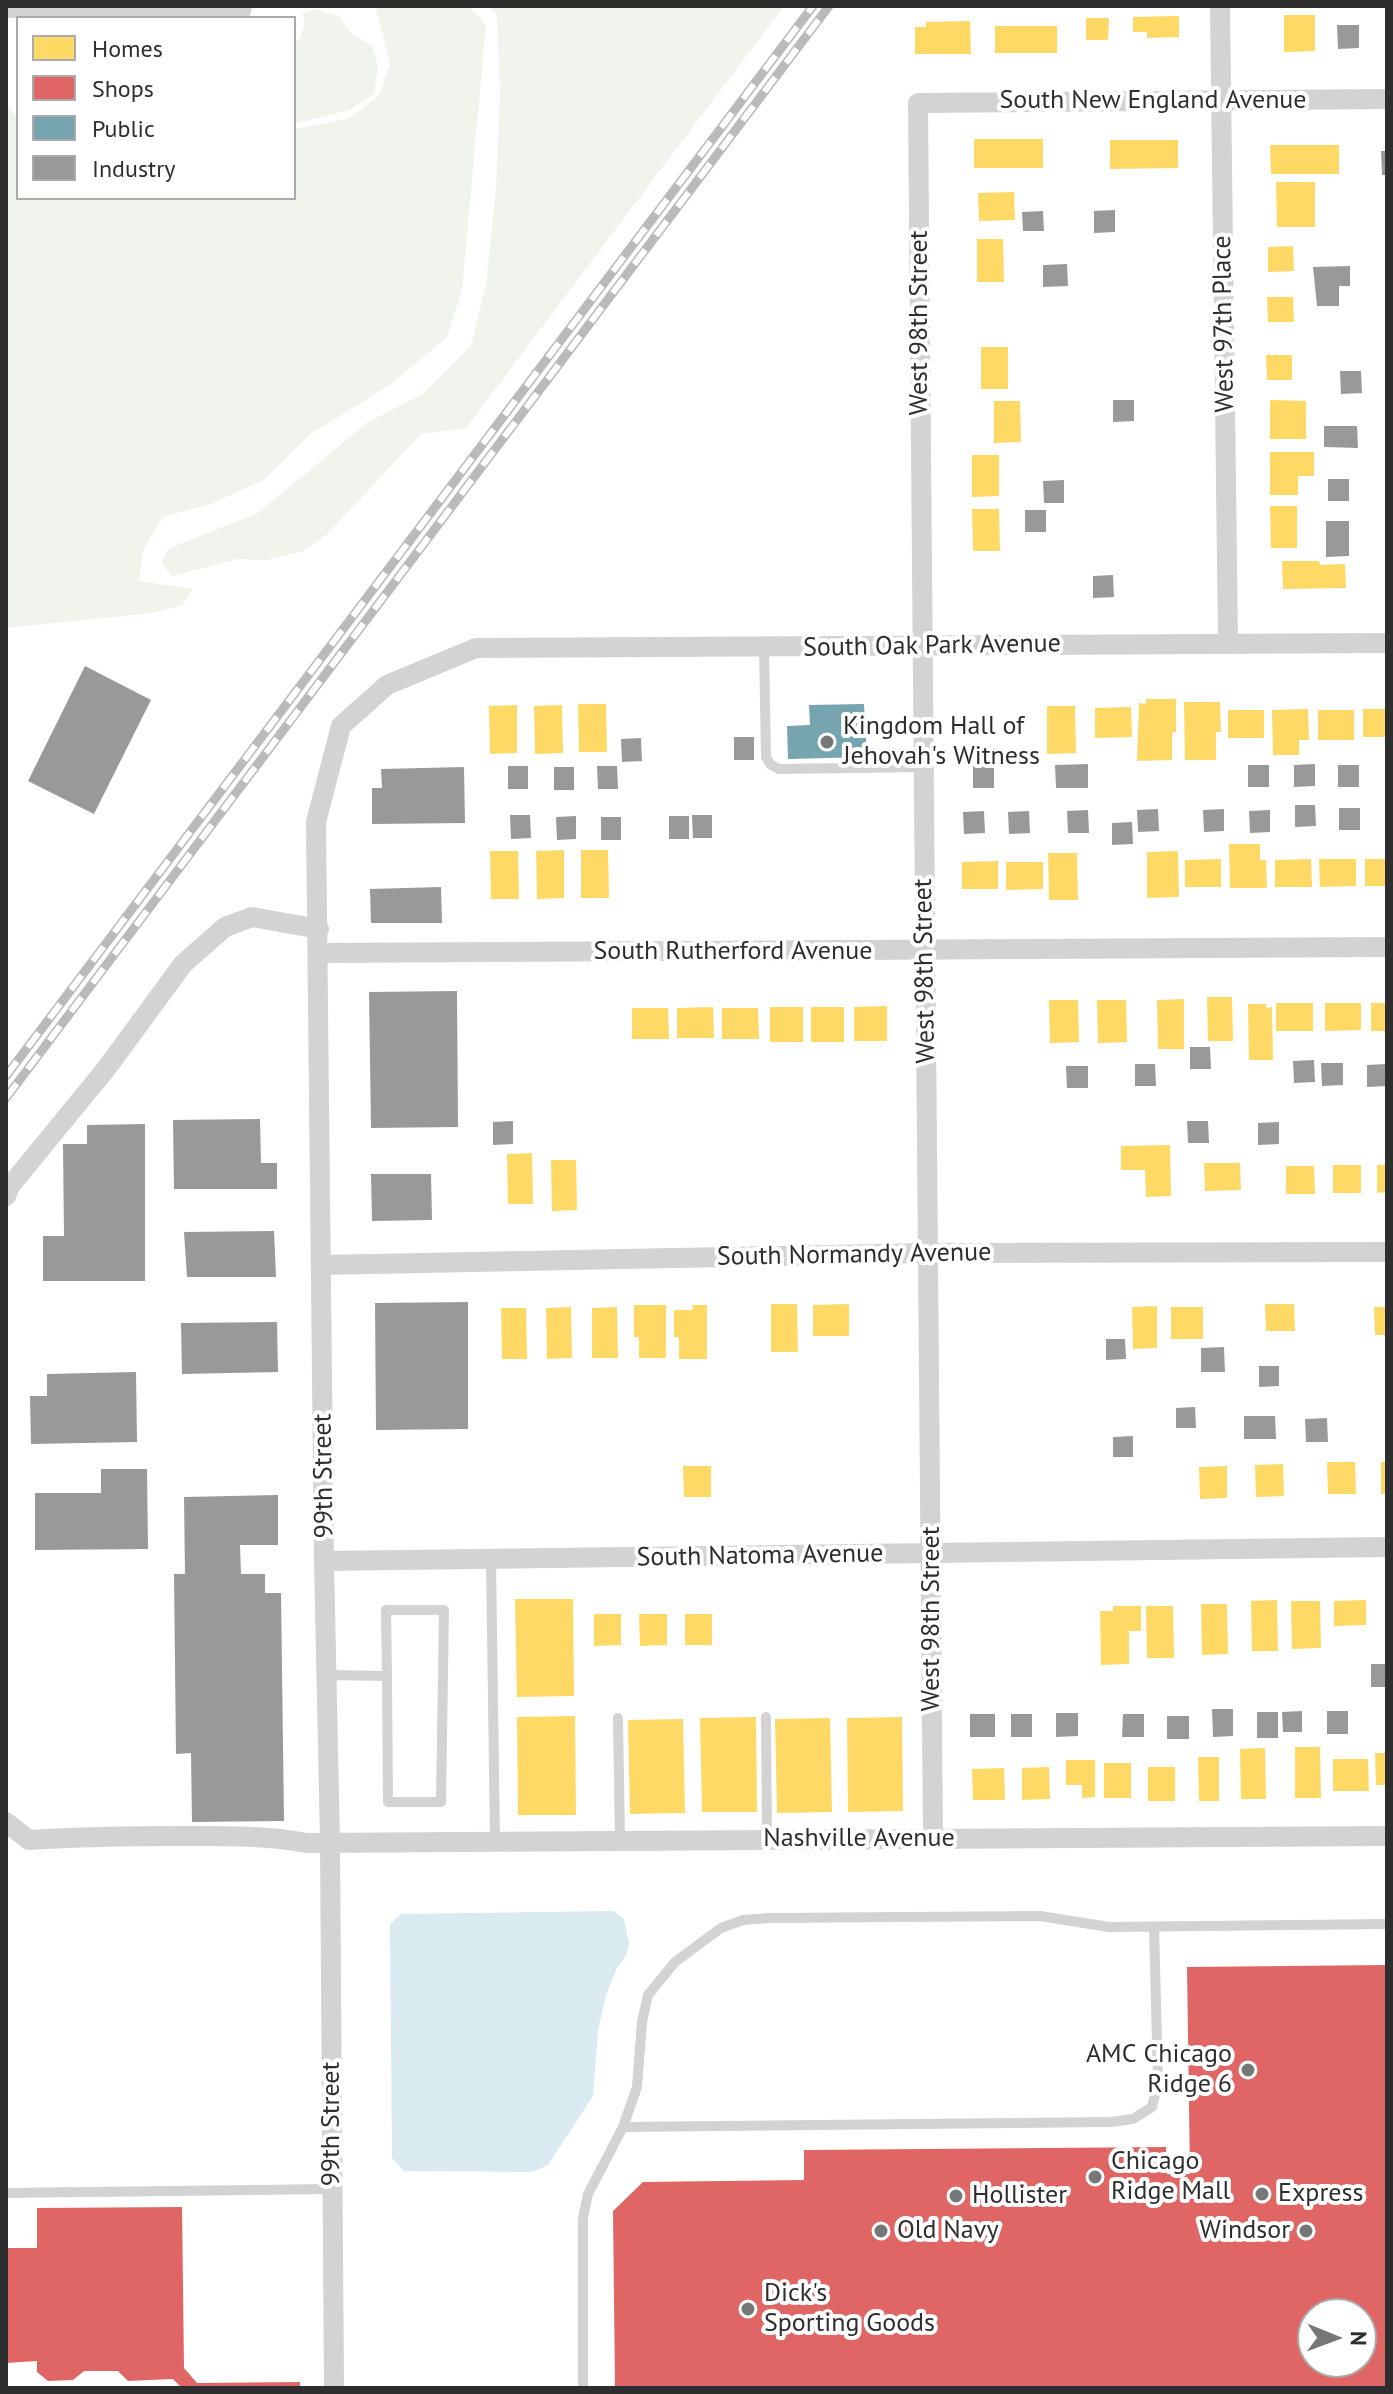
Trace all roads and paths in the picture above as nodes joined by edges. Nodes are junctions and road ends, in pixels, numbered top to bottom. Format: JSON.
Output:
{"nodes":[{"id":1,"x":247,"y":6,"type":"edge"},
{"id":2,"x":1220,"y":6,"type":"edge"},
{"id":3,"x":6,"y":13,"type":"edge"},
{"id":4,"x":1387,"y":99,"type":"edge"},
{"id":5,"x":1221,"y":101,"type":"junction"},
{"id":6,"x":918,"y":103,"type":"joint"},
{"id":7,"x":1228,"y":642,"type":"junction"},
{"id":8,"x":1387,"y":643,"type":"edge"},
{"id":9,"x":764,"y":647,"type":"junction"},
{"id":10,"x":921,"y":647,"type":"junction"},
{"id":11,"x":476,"y":648,"type":"joint"},
{"id":12,"x":923,"y":767,"type":"junction"},
{"id":13,"x":319,"y":929,"type":"junction"},
{"id":14,"x":1387,"y":947,"type":"edge"},
{"id":15,"x":924,"y":951,"type":"junction"},
{"id":16,"x":318,"y":953,"type":"junction"},
{"id":17,"x":6,"y":1196,"type":"edge"},
{"id":18,"x":1387,"y":1252,"type":"edge"},
{"id":19,"x":928,"y":1253,"type":"junction"},
{"id":20,"x":321,"y":1265,"type":"junction"},
{"id":21,"x":1387,"y":1547,"type":"edge"},
{"id":22,"x":932,"y":1553,"type":"junction"},
{"id":23,"x":491,"y":1559,"type":"junction"},
{"id":24,"x":324,"y":1561,"type":"junction"},
{"id":25,"x":327,"y":1675,"type":"junction"},
{"id":26,"x":387,"y":1676,"type":"junction"},
{"id":27,"x":766,"y":1717,"type":"dead end"},
{"id":28,"x":618,"y":1718,"type":"dead end"},
{"id":29,"x":6,"y":1822,"type":"edge"},
{"id":30,"x":1387,"y":1836,"type":"edge"},
{"id":31,"x":933,"y":1839,"type":"junction"},
{"id":32,"x":767,"y":1840,"type":"junction"},
{"id":33,"x":495,"y":1841,"type":"junction"},
{"id":34,"x":620,"y":1841,"type":"junction"},
{"id":35,"x":330,"y":1842,"type":"junction"},
{"id":36,"x":1387,"y":1924,"type":"edge"},
{"id":37,"x":1154,"y":1927,"type":"junction"},
{"id":38,"x":623,"y":2127,"type":"junction"},
{"id":39,"x":333,"y":2189,"type":"junction"},
{"id":40,"x":6,"y":2193,"type":"edge"},
{"id":41,"x":334,"y":2388,"type":"edge"},
{"id":42,"x":583,"y":2388,"type":"edge"}],
"edges":[{"from":1,"to":3,"type":"lane"},
{"from":2,"to":5,"type":"street","name":"West 97th Place"},
{"from":4,"to":5,"type":"street","name":"South New England Avenue"},
{"from":5,"to":6,"type":"street","name":"South New England Avenue"},
{"from":5,"to":7,"type":"street","name":"West 97th Place"},
{"from":6,"to":10,"type":"street","name":"West 98th Street"},
{"from":7,"to":8,"type":"street","name":"South Oak Park Avenue"},
{"from":7,"to":10,"type":"street","name":"South Oak Park Avenue"},
{"from":9,"to":10,"type":"street","name":"South Oak Park Avenue"},
{"from":9,"to":11,"type":"street","name":"South Oak Park Avenue"},
{"from":9,"to":12,"type":"lane"},
{"from":10,"to":12,"type":"street","name":"West 98th Street"},
{"from":11,"to":13,"type":"street","name":"99th Street"},
{"from":12,"to":15,"type":"street","name":"West 98th Street"},
{"from":13,"to":16,"type":"street","name":"99th Street"},
{"from":13,"to":17,"type":"street"},
{"from":14,"to":15,"type":"street","name":"South Rutherford Avenue"},
{"from":15,"to":16,"type":"street","name":"South Rutherford Avenue"},
{"from":15,"to":19,"type":"street","name":"West 98th Street"},
{"from":16,"to":20,"type":"street","name":"99th Street"},
{"from":18,"to":19,"type":"street","name":"South Normandy Avenue"},
{"from":19,"to":20,"type":"street","name":"South Normandy Avenue"},
{"from":19,"to":22,"type":"street","name":"West 98th Street"},
{"from":20,"to":24,"type":"street","name":"99th Street"},
{"from":21,"to":22,"type":"street","name":"South Natoma Avenue"},
{"from":22,"to":23,"type":"street","name":"South Natoma Avenue"},
{"from":22,"to":31,"type":"street","name":"West 98th Street"},
{"from":23,"to":24,"type":"street","name":"South Natoma Avenue"},
{"from":23,"to":33,"type":"lane"},
{"from":24,"to":25,"type":"street","name":"99th Street"},
{"from":25,"to":26,"type":"lane"},
{"from":25,"to":35,"type":"street","name":"99th Street"},
{"from":26,"to":26,"type":"lane"},
{"from":27,"to":32,"type":"lane"},
{"from":28,"to":34,"type":"lane"},
{"from":29,"to":35,"type":"street","name":"Nashville Avenue"},
{"from":30,"to":31,"type":"street","name":"Nashville Avenue"},
{"from":31,"to":32,"type":"street","name":"Nashville Avenue"},
{"from":32,"to":34,"type":"street","name":"Nashville Avenue"},
{"from":33,"to":34,"type":"street","name":"Nashville Avenue"},
{"from":33,"to":35,"type":"street","name":"Nashville Avenue"},
{"from":35,"to":39,"type":"street","name":"99th Street"},
{"from":36,"to":37,"type":"lane"},
{"from":37,"to":38,"type":"lane"},
{"from":37,"to":38,"type":"lane"},
{"from":38,"to":42,"type":"lane"},
{"from":39,"to":40,"type":"lane"},
{"from":39,"to":41,"type":"street","name":"99th Street"}]}
